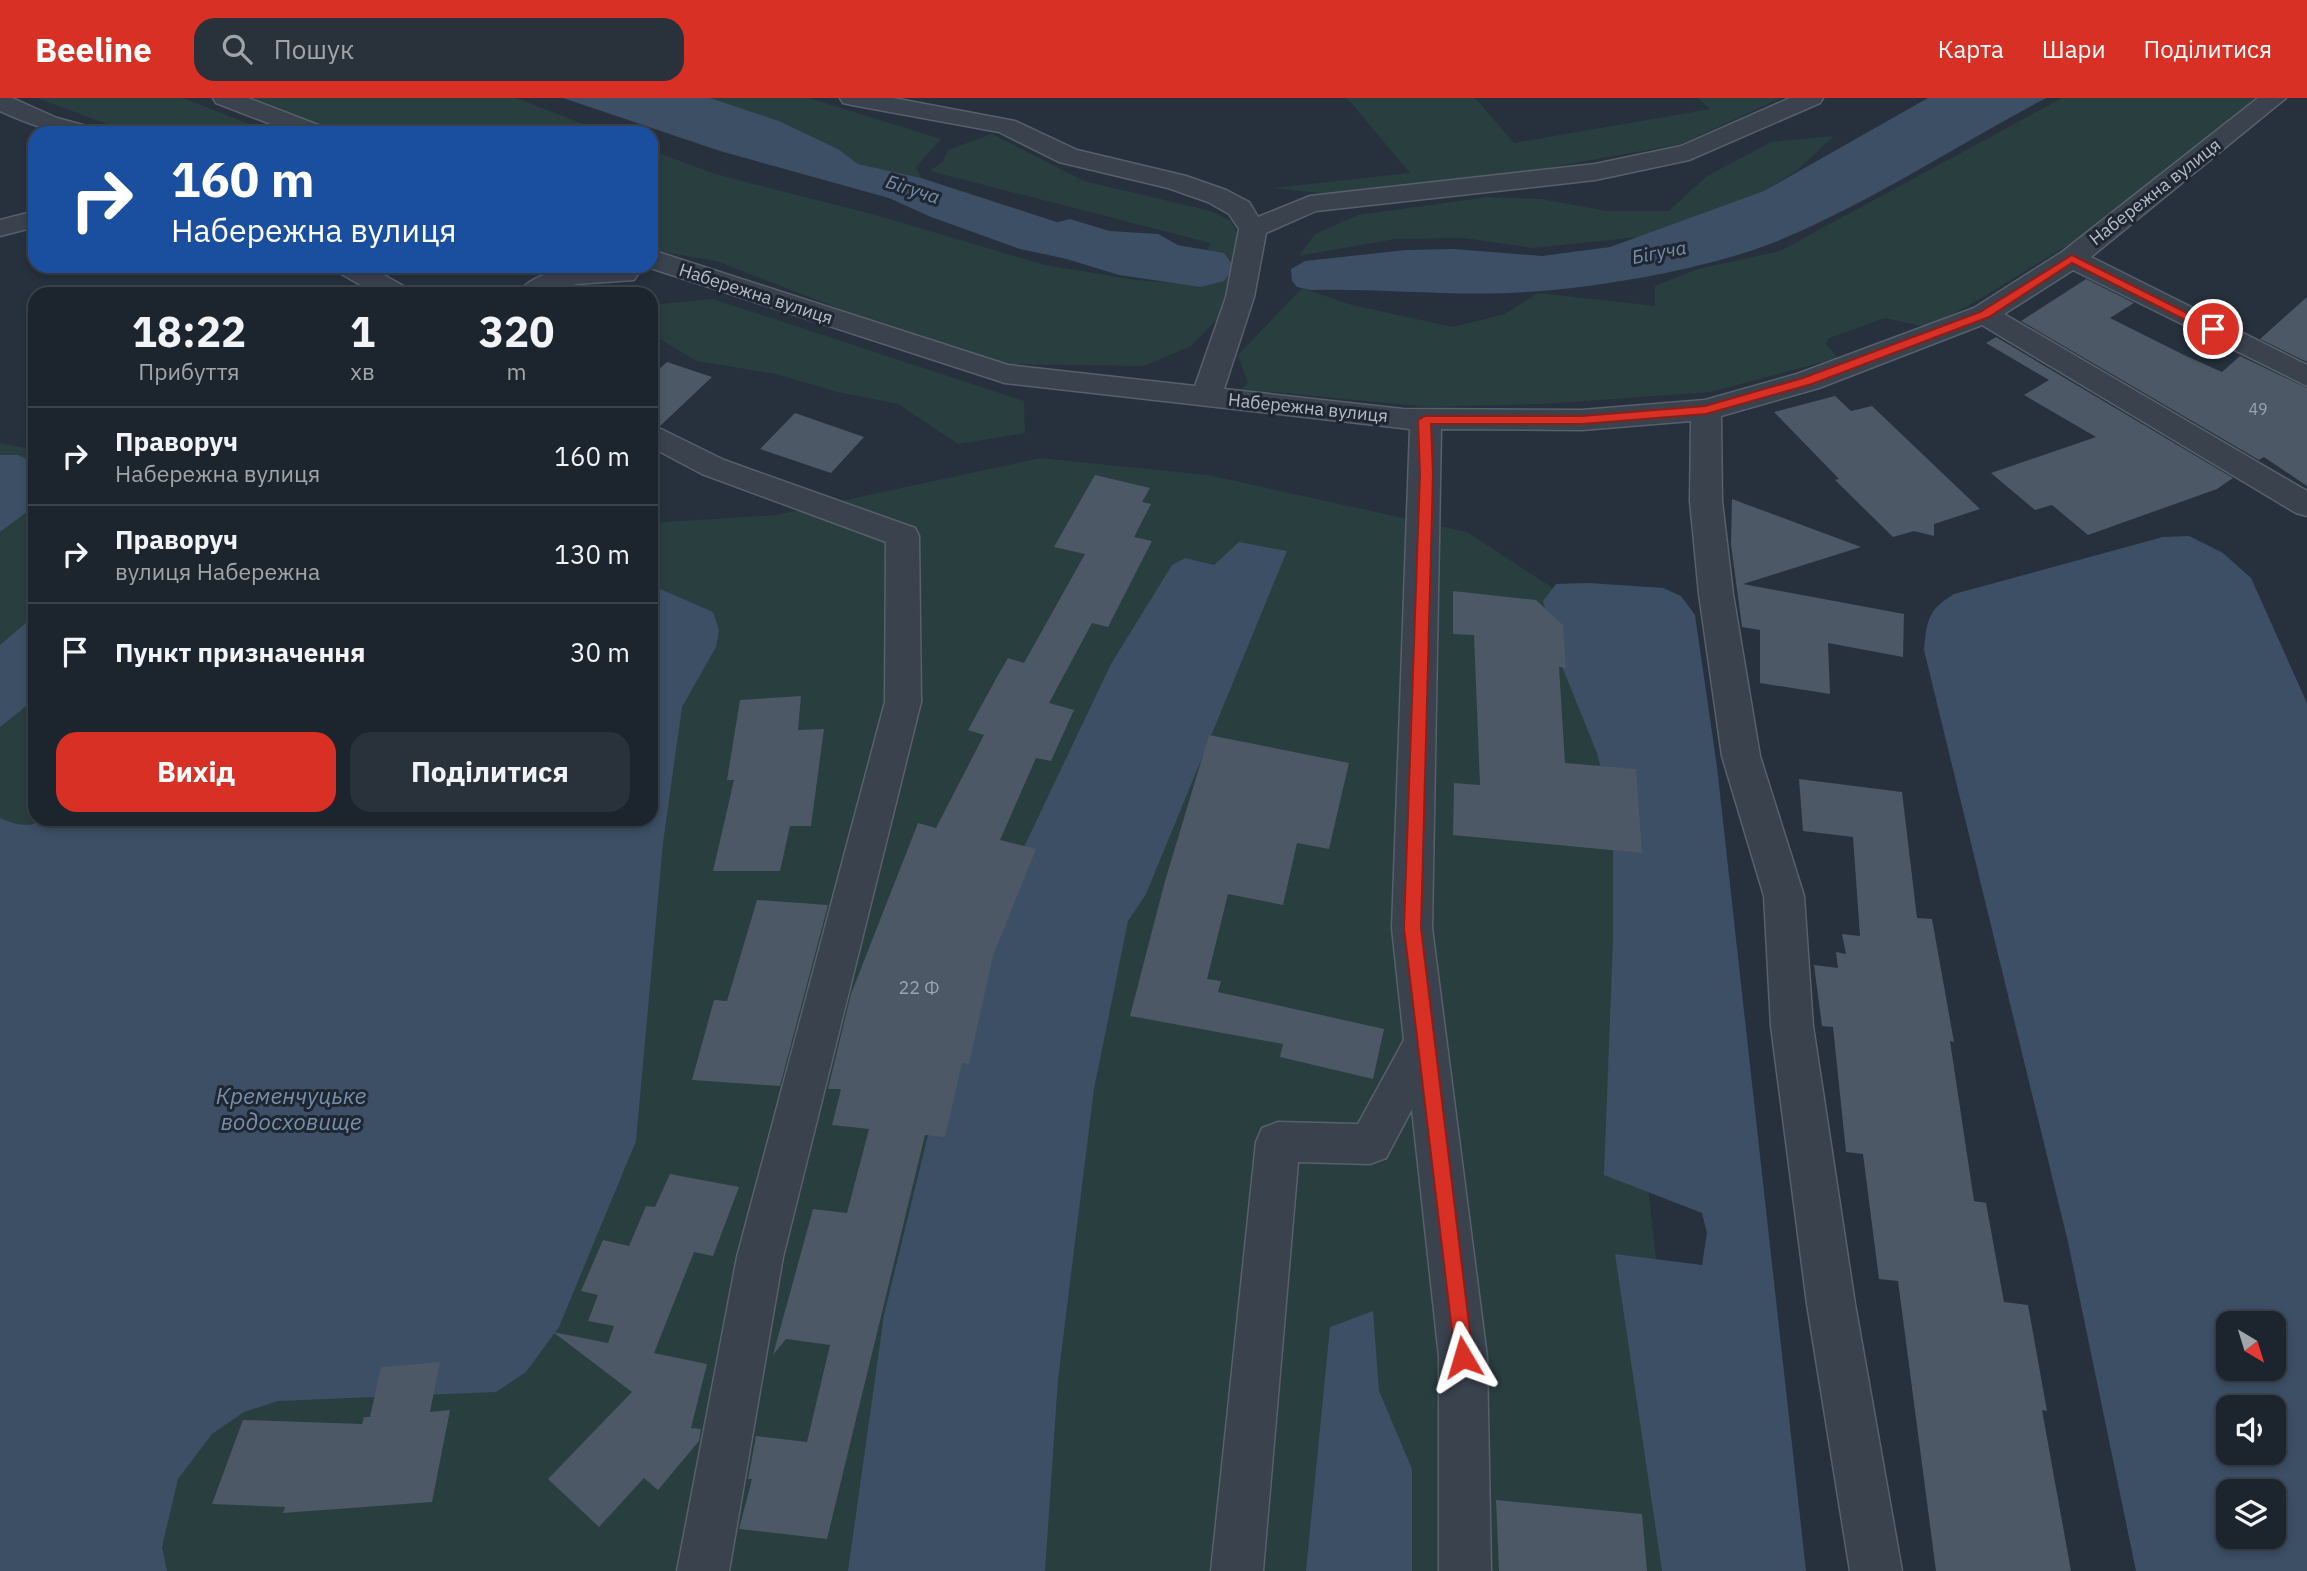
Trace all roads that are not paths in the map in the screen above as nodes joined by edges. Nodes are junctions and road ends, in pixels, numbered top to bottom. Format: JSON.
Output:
{"nodes":[{"id":1,"x":225,"y":98,"type":"edge"},
{"id":2,"x":852,"y":98,"type":"edge"},
{"id":3,"x":1811,"y":98,"type":"edge"},
{"id":4,"x":2274,"y":98,"type":"edge"},
{"id":5,"x":1016,"y":101,"type":"dead end"},
{"id":6,"x":0,"y":102,"type":"edge"},
{"id":7,"x":59,"y":126,"type":"edge"},
{"id":8,"x":299,"y":126,"type":"edge"},
{"id":9,"x":1006,"y":126,"type":"junction"},
{"id":10,"x":28,"y":221,"type":"edge"},
{"id":11,"x":0,"y":228,"type":"edge"},
{"id":12,"x":1253,"y":238,"type":"junction"},
{"id":13,"x":2072,"y":258,"type":"junction"},
{"id":14,"x":658,"y":261,"type":"edge"},
{"id":15,"x":360,"y":273,"type":"edge"},
{"id":16,"x":586,"y":273,"type":"edge"},
{"id":17,"x":602,"y":273,"type":"edge"},
{"id":18,"x":621,"y":278,"type":"edge"},
{"id":19,"x":385,"y":287,"type":"edge"},
{"id":20,"x":541,"y":287,"type":"edge"},
{"id":21,"x":1984,"y":314,"type":"junction"},
{"id":22,"x":2307,"y":377,"type":"edge"},
{"id":23,"x":1206,"y":397,"type":"junction"},
{"id":24,"x":1706,"y":410,"type":"junction"},
{"id":25,"x":1425,"y":420,"type":"junction"},
{"id":26,"x":658,"y":438,"type":"edge"},
{"id":27,"x":2307,"y":505,"type":"edge"},
{"id":28,"x":1424,"y":1044,"type":"junction"},
{"id":29,"x":703,"y":1571,"type":"edge"},
{"id":30,"x":1237,"y":1571,"type":"edge"},
{"id":31,"x":1465,"y":1571,"type":"edge"},
{"id":32,"x":1876,"y":1571,"type":"edge"}],
"edges":[{"from":1,"to":8,"type":"street"},
{"from":2,"to":9,"type":"street"},
{"from":3,"to":12,"type":"street"},
{"from":4,"to":13,"type":"street","name":"Набережна вулиця"},
{"from":5,"to":9,"type":"street"},
{"from":6,"to":7,"type":"street"},
{"from":9,"to":12,"type":"street"},
{"from":10,"to":11,"type":"street"},
{"from":12,"to":23,"type":"street"},
{"from":13,"to":21,"type":"street","name":"Набережна вулиця"},
{"from":13,"to":22,"type":"street"},
{"from":14,"to":23,"type":"street","name":"Набережна вулиця"},
{"from":15,"to":19,"type":"street"},
{"from":16,"to":20,"type":"street"},
{"from":17,"to":18,"type":"street"},
{"from":21,"to":24,"type":"street","name":"Набережна вулиця"},
{"from":21,"to":27,"type":"street"},
{"from":23,"to":25,"type":"street","name":"Набережна вулиця"},
{"from":24,"to":25,"type":"street","name":"Набережна вулиця"},
{"from":24,"to":32,"type":"street"},
{"from":25,"to":28,"type":"street"},
{"from":26,"to":29,"type":"street"},
{"from":28,"to":30,"type":"street"},
{"from":28,"to":31,"type":"street"}]}
